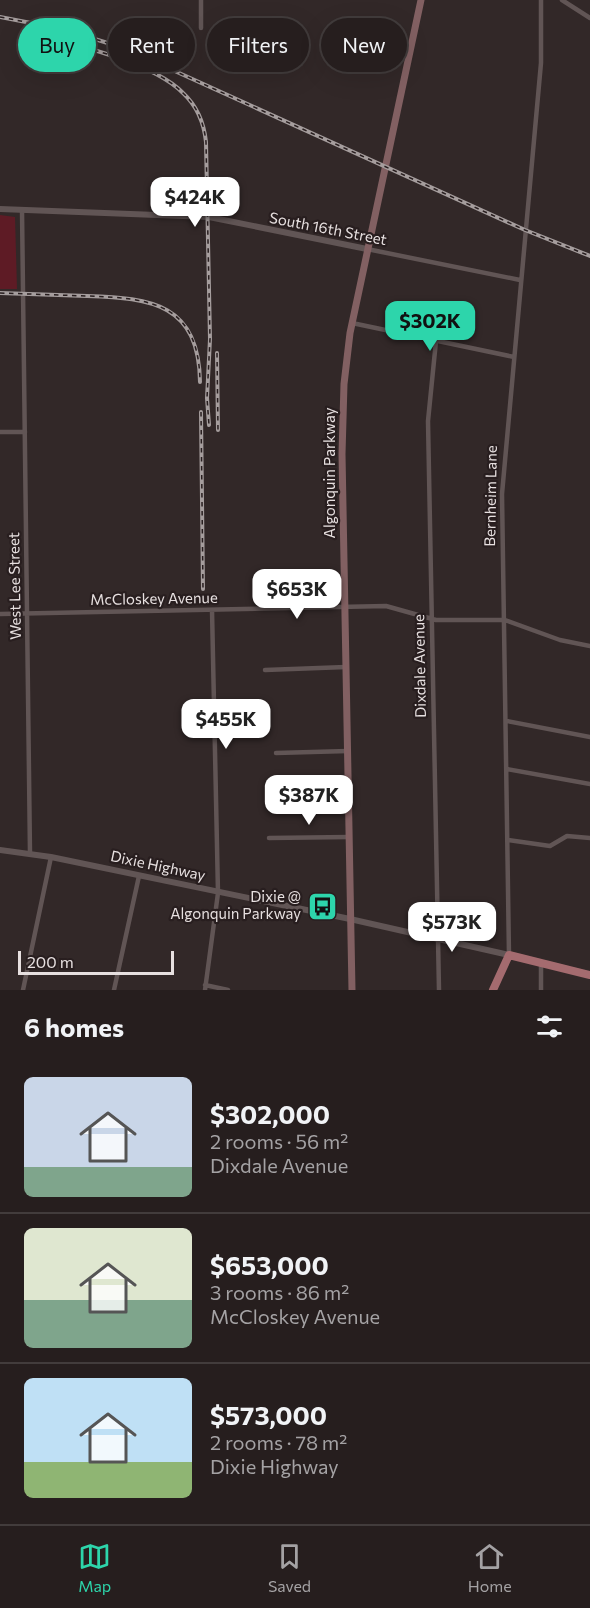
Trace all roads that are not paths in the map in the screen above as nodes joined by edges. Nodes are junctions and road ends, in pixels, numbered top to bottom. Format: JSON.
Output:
{"nodes":[{"id":1,"x":201,"y":0,"type":"edge"},
{"id":2,"x":421,"y":0,"type":"edge"},
{"id":3,"x":541,"y":0,"type":"edge"},
{"id":4,"x":562,"y":0,"type":"edge"},
{"id":5,"x":590,"y":18,"type":"edge"},
{"id":6,"x":201,"y":28,"type":"dead end"},
{"id":7,"x":0,"y":208,"type":"edge"},
{"id":8,"x":22,"y":210,"type":"junction"},
{"id":9,"x":367,"y":249,"type":"junction"},
{"id":10,"x":520,"y":280,"type":"junction"},
{"id":11,"x":352,"y":323,"type":"junction"},
{"id":12,"x":436,"y":341,"type":"junction"},
{"id":13,"x":514,"y":357,"type":"junction"},
{"id":14,"x":0,"y":432,"type":"edge"},
{"id":15,"x":25,"y":432,"type":"junction"},
{"id":16,"x":345,"y":608,"type":"junction"},
{"id":17,"x":212,"y":610,"type":"junction"},
{"id":18,"x":27,"y":613,"type":"junction"},
{"id":19,"x":0,"y":614,"type":"edge"},
{"id":20,"x":431,"y":619,"type":"junction"},
{"id":21,"x":505,"y":620,"type":"junction"},
{"id":22,"x":590,"y":646,"type":"edge"},
{"id":23,"x":346,"y":667,"type":"junction"},
{"id":24,"x":265,"y":670,"type":"dead end"},
{"id":25,"x":507,"y":721,"type":"junction"},
{"id":26,"x":590,"y":737,"type":"edge"},
{"id":27,"x":348,"y":751,"type":"junction"},
{"id":28,"x":276,"y":753,"type":"dead end"},
{"id":29,"x":507,"y":769,"type":"junction"},
{"id":30,"x":590,"y":784,"type":"edge"},
{"id":31,"x":349,"y":837,"type":"junction"},
{"id":32,"x":269,"y":838,"type":"dead end"},
{"id":33,"x":590,"y":838,"type":"edge"},
{"id":34,"x":508,"y":840,"type":"junction"},
{"id":35,"x":0,"y":850,"type":"edge"},
{"id":36,"x":30,"y":854,"type":"junction"},
{"id":37,"x":51,"y":857,"type":"junction"},
{"id":38,"x":139,"y":876,"type":"junction"},
{"id":39,"x":218,"y":892,"type":"junction"},
{"id":40,"x":350,"y":919,"type":"junction"},
{"id":41,"x":439,"y":938,"type":"junction"},
{"id":42,"x":509,"y":955,"type":"junction"},
{"id":43,"x":541,"y":963,"type":"junction"},
{"id":44,"x":590,"y":975,"type":"edge"},
{"id":45,"x":205,"y":988,"type":"edge"},
{"id":46,"x":23,"y":990,"type":"edge"},
{"id":47,"x":114,"y":990,"type":"edge"},
{"id":48,"x":228,"y":990,"type":"edge"},
{"id":49,"x":352,"y":990,"type":"edge"},
{"id":50,"x":439,"y":990,"type":"edge"},
{"id":51,"x":493,"y":990,"type":"edge"},
{"id":52,"x":541,"y":990,"type":"edge"}],
"edges":[{"from":1,"to":6,"type":"street"},
{"from":2,"to":9,"type":"main road","name":"Algonquin Parkway"},
{"from":3,"to":10,"type":"street","name":"Bernheim Lane"},
{"from":4,"to":5,"type":"street"},
{"from":7,"to":8,"type":"street","name":"South 16th Street"},
{"from":8,"to":9,"type":"street","name":"South 16th Street"},
{"from":8,"to":15,"type":"street","name":"West Lee Street"},
{"from":9,"to":10,"type":"street","name":"South 16th Street"},
{"from":9,"to":11,"type":"main road","name":"Algonquin Parkway"},
{"from":10,"to":13,"type":"street","name":"Bernheim Lane"},
{"from":11,"to":12,"type":"street"},
{"from":11,"to":16,"type":"main road","name":"Algonquin Parkway"},
{"from":12,"to":13,"type":"street"},
{"from":12,"to":20,"type":"street","name":"Dixdale Avenue"},
{"from":13,"to":21,"type":"street","name":"Bernheim Lane"},
{"from":14,"to":15,"type":"street"},
{"from":15,"to":18,"type":"street","name":"West Lee Street"},
{"from":16,"to":17,"type":"street","name":"McCloskey Avenue"},
{"from":16,"to":20,"type":"street","name":"McCloskey Avenue"},
{"from":16,"to":23,"type":"main road","name":"Algonquin Parkway"},
{"from":17,"to":18,"type":"street","name":"McCloskey Avenue"},
{"from":17,"to":39,"type":"street"},
{"from":18,"to":19,"type":"street","name":"McCloskey Avenue"},
{"from":18,"to":36,"type":"street","name":"West Lee Street"},
{"from":20,"to":21,"type":"street","name":"McCloskey Avenue"},
{"from":20,"to":41,"type":"street","name":"Dixdale Avenue"},
{"from":21,"to":22,"type":"street","name":"McCloskey Avenue"},
{"from":21,"to":25,"type":"street","name":"Bernheim Lane"},
{"from":23,"to":24,"type":"street"},
{"from":23,"to":27,"type":"main road","name":"Algonquin Parkway"},
{"from":25,"to":26,"type":"street"},
{"from":25,"to":29,"type":"street","name":"Bernheim Lane"},
{"from":27,"to":28,"type":"street"},
{"from":27,"to":31,"type":"main road","name":"Algonquin Parkway"},
{"from":29,"to":30,"type":"street"},
{"from":29,"to":34,"type":"street","name":"Bernheim Lane"},
{"from":31,"to":32,"type":"street"},
{"from":31,"to":40,"type":"main road","name":"Algonquin Parkway"},
{"from":33,"to":34,"type":"street"},
{"from":34,"to":42,"type":"street","name":"Bernheim Lane"},
{"from":35,"to":36,"type":"street","name":"Dixie Highway"},
{"from":36,"to":37,"type":"street","name":"Dixie Highway"},
{"from":37,"to":38,"type":"street","name":"Dixie Highway"},
{"from":37,"to":46,"type":"street"},
{"from":38,"to":39,"type":"street","name":"Dixie Highway"},
{"from":38,"to":47,"type":"street"},
{"from":39,"to":40,"type":"street","name":"Dixie Highway"},
{"from":39,"to":45,"type":"street"},
{"from":40,"to":41,"type":"street","name":"Dixie Highway"},
{"from":40,"to":49,"type":"main road","name":"Algonquin Parkway"},
{"from":41,"to":42,"type":"street","name":"Dixie Highway"},
{"from":41,"to":50,"type":"street","name":"Dixdale Avenue"},
{"from":42,"to":43,"type":"main road","name":"Dixie Highway"},
{"from":42,"to":51,"type":"main road","name":"Bernheim Lane"},
{"from":43,"to":44,"type":"main road","name":"Dixie Highway"},
{"from":43,"to":52,"type":"street"},
{"from":45,"to":48,"type":"street"}]}
